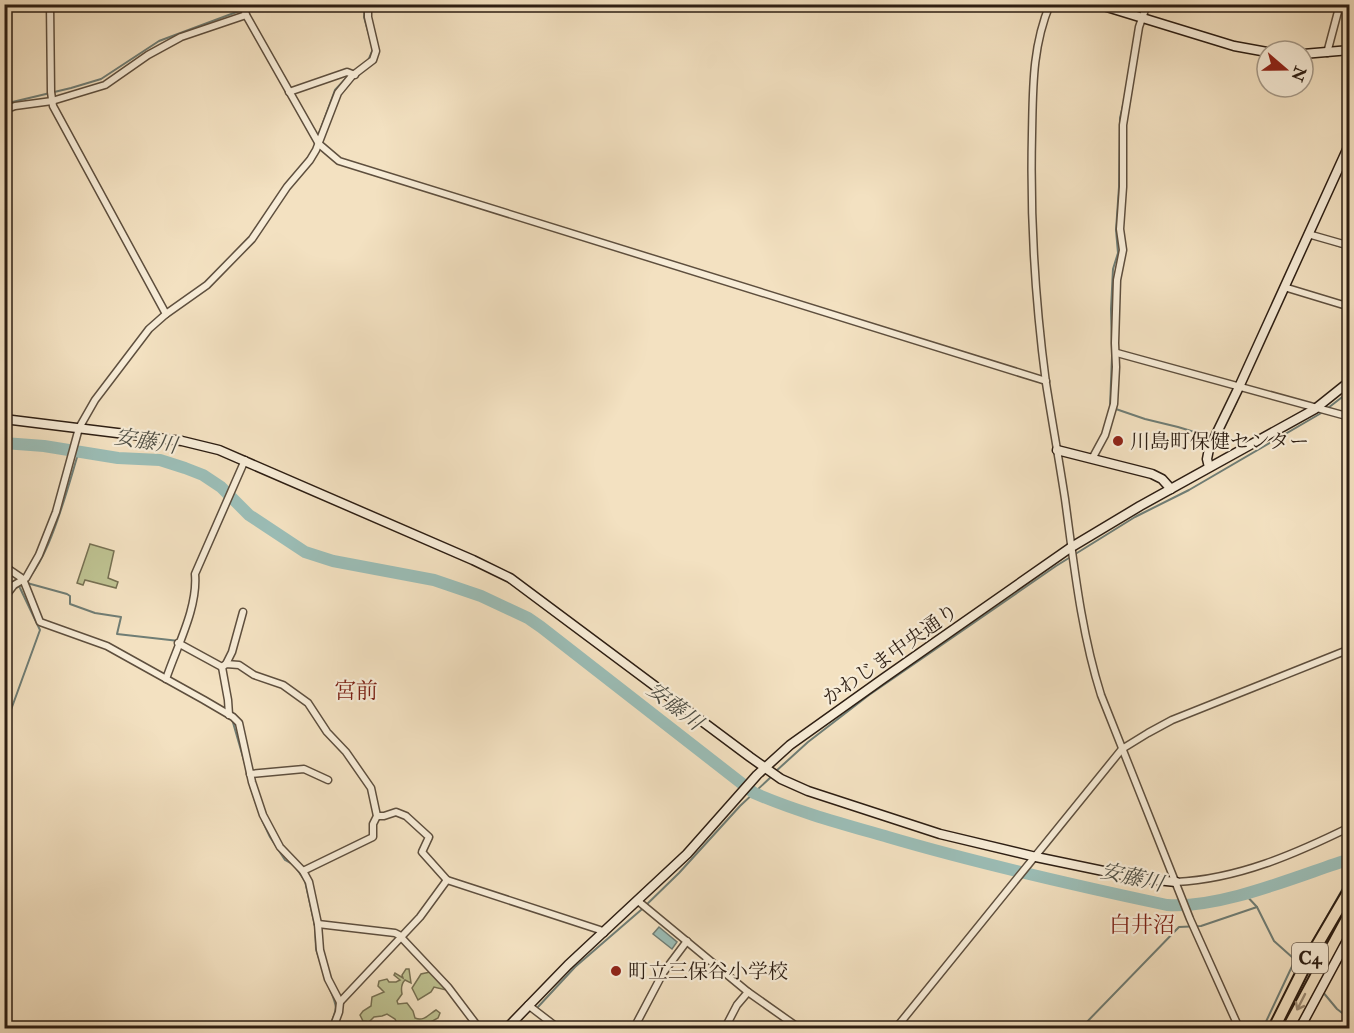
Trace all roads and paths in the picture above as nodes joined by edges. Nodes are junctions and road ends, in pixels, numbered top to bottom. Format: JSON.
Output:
{"nodes":[{"id":1,"x":50,"y":4,"type":"edge"},
{"id":2,"x":243,"y":4,"type":"edge"},
{"id":3,"x":368,"y":4,"type":"edge"},
{"id":4,"x":1050,"y":4,"type":"edge"},
{"id":5,"x":1097,"y":4,"type":"edge"},
{"id":6,"x":1147,"y":4,"type":"edge"},
{"id":7,"x":1340,"y":4,"type":"edge"},
{"id":8,"x":246,"y":15,"type":"junction"},
{"id":9,"x":1141,"y":18,"type":"junction"},
{"id":10,"x":1255,"y":50,"type":"edge"},
{"id":11,"x":1350,"y":50,"type":"edge"},
{"id":12,"x":1327,"y":53,"type":"junction"},
{"id":13,"x":1315,"y":54,"type":"edge"},
{"id":14,"x":355,"y":75,"type":"junction"},
{"id":15,"x":289,"y":92,"type":"junction"},
{"id":16,"x":52,"y":101,"type":"junction"},
{"id":17,"x":4,"y":110,"type":"edge"},
{"id":18,"x":1350,"y":143,"type":"edge"},
{"id":19,"x":319,"y":144,"type":"junction"},
{"id":20,"x":1308,"y":234,"type":"junction"},
{"id":21,"x":1350,"y":246,"type":"edge"},
{"id":22,"x":1284,"y":287,"type":"junction"},
{"id":23,"x":1350,"y":307,"type":"edge"},
{"id":24,"x":166,"y":314,"type":"junction"},
{"id":25,"x":1117,"y":353,"type":"junction"},
{"id":26,"x":1046,"y":381,"type":"junction"},
{"id":27,"x":1350,"y":381,"type":"edge"},
{"id":28,"x":1239,"y":387,"type":"junction"},
{"id":29,"x":1322,"y":410,"type":"junction"},
{"id":30,"x":1350,"y":417,"type":"edge"},
{"id":31,"x":4,"y":419,"type":"edge"},
{"id":32,"x":79,"y":428,"type":"junction"},
{"id":33,"x":1057,"y":450,"type":"junction"},
{"id":34,"x":1092,"y":459,"type":"junction"},
{"id":35,"x":245,"y":460,"type":"junction"},
{"id":36,"x":1209,"y":467,"type":"junction"},
{"id":37,"x":1171,"y":489,"type":"junction"},
{"id":38,"x":1071,"y":548,"type":"junction"},
{"id":39,"x":4,"y":566,"type":"edge"},
{"id":40,"x":23,"y":579,"type":"junction"},
{"id":41,"x":4,"y":598,"type":"edge"},
{"id":42,"x":243,"y":612,"type":"dead end"},
{"id":43,"x":178,"y":643,"type":"junction"},
{"id":44,"x":1350,"y":651,"type":"edge"},
{"id":45,"x":224,"y":666,"type":"junction"},
{"id":46,"x":1350,"y":666,"type":"edge"},
{"id":47,"x":166,"y":679,"type":"junction"},
{"id":48,"x":229,"y":715,"type":"junction"},
{"id":49,"x":1122,"y":750,"type":"junction"},
{"id":50,"x":764,"y":768,"type":"junction"},
{"id":51,"x":250,"y":774,"type":"junction"},
{"id":52,"x":328,"y":780,"type":"dead end"},
{"id":53,"x":377,"y":816,"type":"junction"},
{"id":54,"x":1350,"y":827,"type":"edge"},
{"id":55,"x":1036,"y":857,"type":"junction"},
{"id":56,"x":303,"y":870,"type":"junction"},
{"id":57,"x":447,"y":879,"type":"junction"},
{"id":58,"x":1176,"y":882,"type":"junction"},
{"id":59,"x":1350,"y":889,"type":"edge"},
{"id":60,"x":638,"y":901,"type":"junction"},
{"id":61,"x":1350,"y":914,"type":"edge"},
{"id":62,"x":318,"y":924,"type":"junction"},
{"id":63,"x":604,"y":933,"type":"junction"},
{"id":64,"x":1350,"y":935,"type":"edge"},
{"id":65,"x":401,"y":937,"type":"junction"},
{"id":66,"x":687,"y":941,"type":"junction"},
{"id":67,"x":747,"y":992,"type":"junction"},
{"id":68,"x":340,"y":1002,"type":"junction"},
{"id":69,"x":528,"y":1005,"type":"junction"},
{"id":70,"x":333,"y":1029,"type":"edge"},
{"id":71,"x":479,"y":1029,"type":"edge"},
{"id":72,"x":507,"y":1029,"type":"edge"},
{"id":73,"x":558,"y":1029,"type":"edge"},
{"id":74,"x":634,"y":1029,"type":"edge"},
{"id":75,"x":725,"y":1029,"type":"edge"},
{"id":76,"x":799,"y":1029,"type":"edge"},
{"id":77,"x":896,"y":1029,"type":"edge"},
{"id":78,"x":1239,"y":1029,"type":"edge"},
{"id":79,"x":1274,"y":1029,"type":"edge"},
{"id":80,"x":1288,"y":1029,"type":"edge"},
{"id":81,"x":1300,"y":1029,"type":"edge"}],
"edges":[{"from":1,"to":16,"type":"street"},
{"from":2,"to":8,"type":"street"},
{"from":3,"to":14,"type":"street"},
{"from":4,"to":26,"type":"street"},
{"from":5,"to":9,"type":"street"},
{"from":6,"to":9,"type":"street"},
{"from":7,"to":12,"type":"street"},
{"from":8,"to":15,"type":"street"},
{"from":8,"to":16,"type":"street"},
{"from":9,"to":10,"type":"street"},
{"from":9,"to":25,"type":"street"},
{"from":11,"to":12,"type":"street"},
{"from":12,"to":13,"type":"street"},
{"from":14,"to":15,"type":"street"},
{"from":14,"to":19,"type":"street"},
{"from":15,"to":19,"type":"street"},
{"from":16,"to":17,"type":"street"},
{"from":16,"to":24,"type":"street"},
{"from":18,"to":20,"type":"street"},
{"from":19,"to":24,"type":"street"},
{"from":19,"to":26,"type":"street"},
{"from":20,"to":21,"type":"street"},
{"from":20,"to":22,"type":"street"},
{"from":22,"to":23,"type":"street"},
{"from":22,"to":28,"type":"street"},
{"from":24,"to":32,"type":"street"},
{"from":25,"to":28,"type":"street"},
{"from":25,"to":34,"type":"street"},
{"from":26,"to":33,"type":"street"},
{"from":27,"to":29,"type":"street","name":"かわじま中央通り"},
{"from":28,"to":29,"type":"street"},
{"from":28,"to":36,"type":"street"},
{"from":29,"to":30,"type":"street"},
{"from":29,"to":36,"type":"street","name":"かわじま中央通り"},
{"from":31,"to":32,"type":"street"},
{"from":32,"to":35,"type":"street"},
{"from":32,"to":40,"type":"street"},
{"from":33,"to":34,"type":"street"},
{"from":33,"to":38,"type":"street"},
{"from":34,"to":37,"type":"street"},
{"from":35,"to":43,"type":"street"},
{"from":35,"to":50,"type":"street"},
{"from":36,"to":37,"type":"street","name":"かわじま中央通り"},
{"from":37,"to":38,"type":"street","name":"かわじま中央通り"},
{"from":38,"to":49,"type":"street"},
{"from":38,"to":50,"type":"street","name":"かわじま中央通り"},
{"from":39,"to":40,"type":"street"},
{"from":40,"to":41,"type":"street"},
{"from":40,"to":47,"type":"street"},
{"from":42,"to":45,"type":"street"},
{"from":43,"to":45,"type":"street"},
{"from":43,"to":47,"type":"street"},
{"from":44,"to":46,"type":"street"},
{"from":44,"to":49,"type":"street"},
{"from":45,"to":48,"type":"street"},
{"from":45,"to":53,"type":"street"},
{"from":47,"to":48,"type":"street"},
{"from":48,"to":51,"type":"street"},
{"from":49,"to":55,"type":"street"},
{"from":49,"to":58,"type":"street"},
{"from":50,"to":55,"type":"street"},
{"from":50,"to":60,"type":"street","name":"かわじま中央通り"},
{"from":51,"to":52,"type":"street"},
{"from":51,"to":56,"type":"street"},
{"from":53,"to":56,"type":"street"},
{"from":53,"to":57,"type":"street"},
{"from":54,"to":58,"type":"street"},
{"from":55,"to":58,"type":"street"},
{"from":55,"to":77,"type":"street"},
{"from":56,"to":62,"type":"street"},
{"from":57,"to":63,"type":"street"},
{"from":57,"to":65,"type":"street"},
{"from":58,"to":78,"type":"street"},
{"from":59,"to":79,"type":"highway","number":"C4"},
{"from":60,"to":63,"type":"street","name":"かわじま中央通り"},
{"from":60,"to":66,"type":"street"},
{"from":61,"to":80,"type":"highway","number":"C4","one_way":true},
{"from":62,"to":65,"type":"street"},
{"from":62,"to":68,"type":"street"},
{"from":63,"to":69,"type":"street","name":"かわじま中央通り"},
{"from":64,"to":81,"type":"street"},
{"from":65,"to":68,"type":"street"},
{"from":65,"to":71,"type":"street"},
{"from":66,"to":67,"type":"street"},
{"from":66,"to":74,"type":"street"},
{"from":67,"to":75,"type":"street"},
{"from":67,"to":76,"type":"street"},
{"from":68,"to":70,"type":"street"},
{"from":69,"to":72,"type":"street","name":"かわじま中央通り"},
{"from":69,"to":73,"type":"street"}]}
